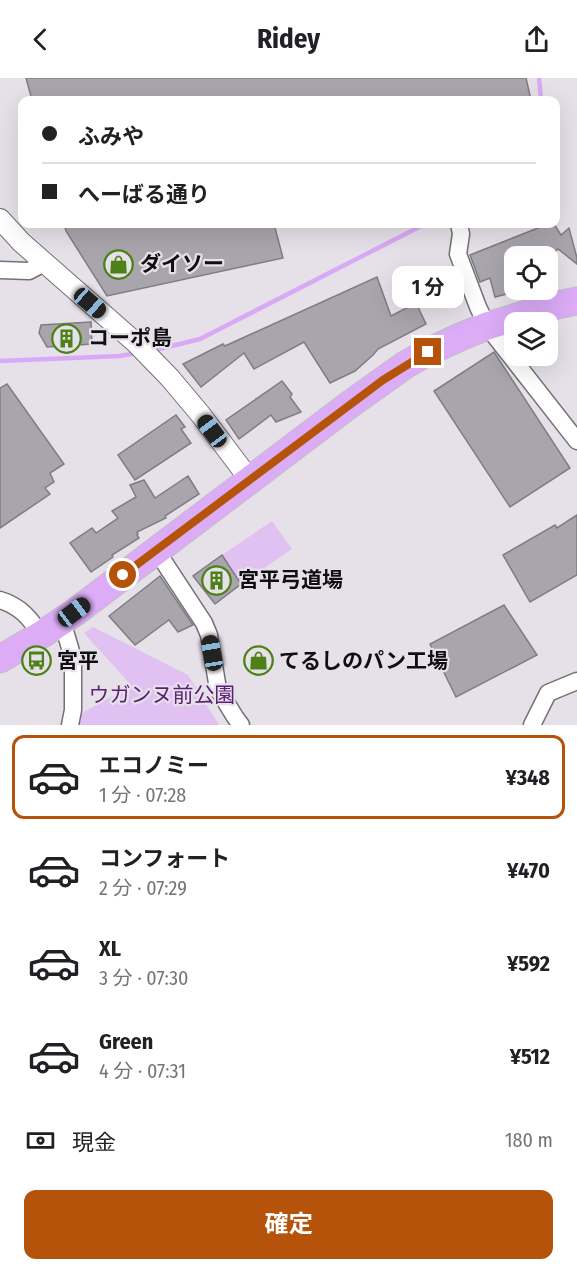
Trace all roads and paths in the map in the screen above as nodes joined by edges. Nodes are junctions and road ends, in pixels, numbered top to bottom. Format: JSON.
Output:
{"nodes":[{"id":1,"x":0,"y":219,"type":"edge"},
{"id":2,"x":460,"y":228,"type":"edge"},
{"id":3,"x":45,"y":263,"type":"junction"},
{"id":4,"x":0,"y":270,"type":"edge"},
{"id":5,"x":577,"y":301,"type":"edge"},
{"id":6,"x":487,"y":326,"type":"junction"},
{"id":7,"x":577,"y":441,"type":"edge"},
{"id":8,"x":250,"y":480,"type":"junction"},
{"id":9,"x":156,"y":550,"type":"junction"},
{"id":10,"x":0,"y":600,"type":"edge"},
{"id":11,"x":51,"y":628,"type":"junction"},
{"id":12,"x":0,"y":658,"type":"edge"},
{"id":13,"x":577,"y":681,"type":"edge"},
{"id":14,"x":70,"y":725,"type":"edge"},
{"id":15,"x":241,"y":725,"type":"edge"},
{"id":16,"x":532,"y":725,"type":"edge"}],
"edges":[{"from":1,"to":3,"type":"street"},
{"from":2,"to":6,"type":"street"},
{"from":3,"to":4,"type":"street"},
{"from":3,"to":8,"type":"street"},
{"from":5,"to":6,"type":"highway"},
{"from":6,"to":7,"type":"street"},
{"from":6,"to":8,"type":"highway"},
{"from":8,"to":9,"type":"highway"},
{"from":9,"to":11,"type":"highway"},
{"from":9,"to":15,"type":"street"},
{"from":10,"to":11,"type":"street"},
{"from":11,"to":12,"type":"highway"},
{"from":11,"to":14,"type":"street"},
{"from":13,"to":16,"type":"street"}]}
